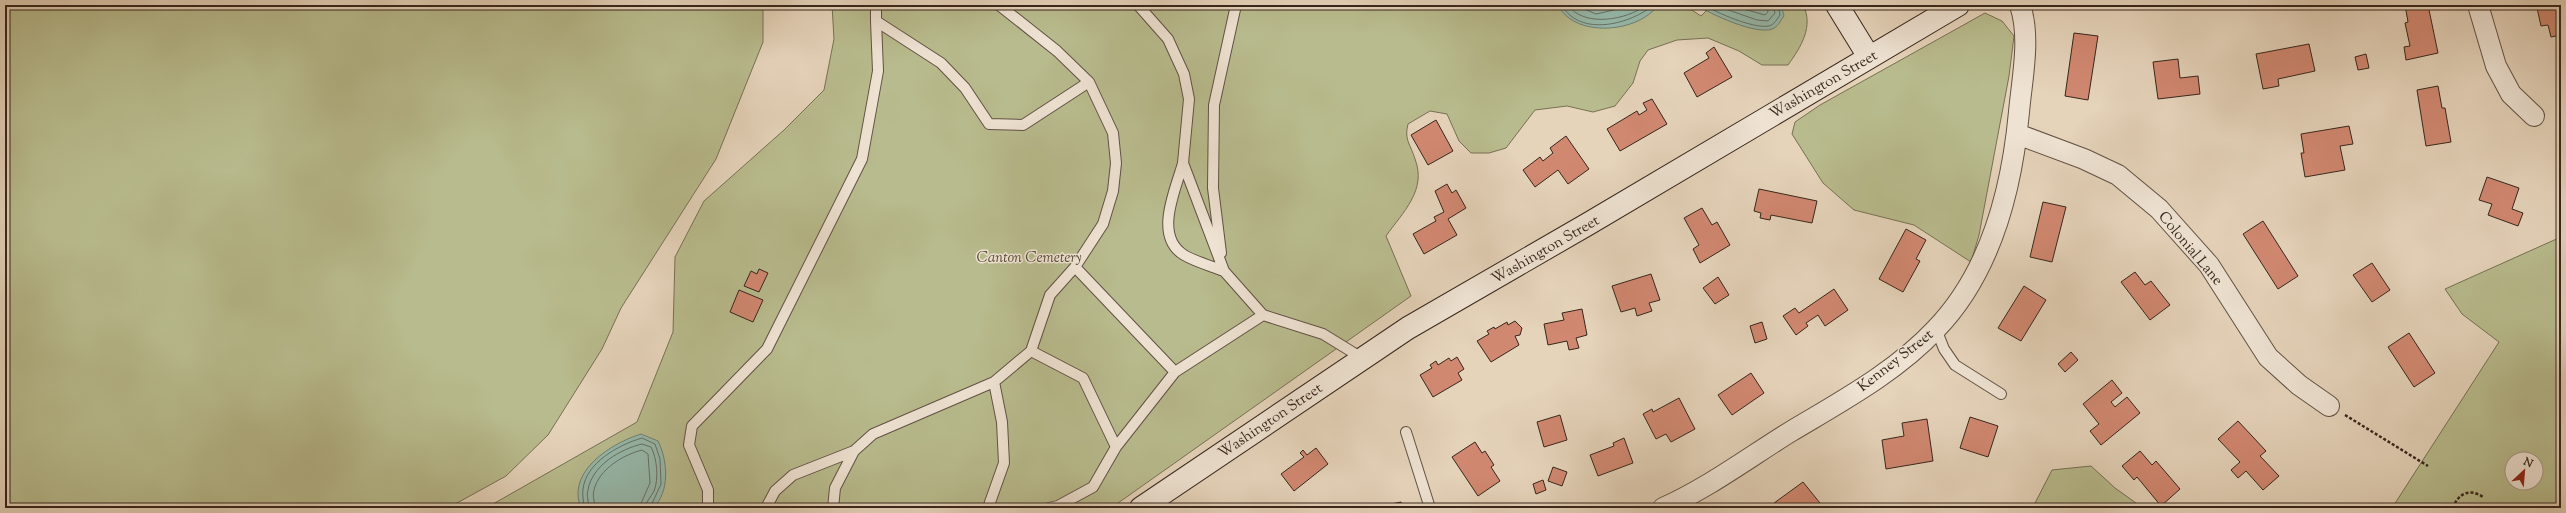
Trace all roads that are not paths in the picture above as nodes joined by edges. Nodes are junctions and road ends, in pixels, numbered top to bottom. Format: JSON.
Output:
{"nodes":[{"id":1,"x":876,"y":5,"type":"edge"},
{"id":2,"x":999,"y":5,"type":"edge"},
{"id":3,"x":1138,"y":5,"type":"edge"},
{"id":4,"x":1236,"y":5,"type":"edge"},
{"id":5,"x":1837,"y":5,"type":"edge"},
{"id":6,"x":1958,"y":5,"type":"edge"},
{"id":7,"x":2020,"y":5,"type":"edge"},
{"id":8,"x":2478,"y":5,"type":"edge"},
{"id":9,"x":876,"y":21,"type":"junction"},
{"id":10,"x":1869,"y":57,"type":"junction"},
{"id":11,"x":1089,"y":82,"type":"junction"},
{"id":12,"x":2534,"y":116,"type":"dead end"},
{"id":13,"x":2017,"y":134,"type":"junction"},
{"id":14,"x":1183,"y":163,"type":"junction"},
{"id":15,"x":1075,"y":267,"type":"junction"},
{"id":16,"x":1224,"y":271,"type":"junction"},
{"id":17,"x":1263,"y":314,"type":"junction"},
{"id":18,"x":1936,"y":329,"type":"junction"},
{"id":19,"x":1031,"y":351,"type":"junction"},
{"id":20,"x":1362,"y":358,"type":"junction"},
{"id":21,"x":1174,"y":372,"type":"junction"},
{"id":22,"x":994,"y":382,"type":"junction"},
{"id":23,"x":2001,"y":394,"type":"dead end"},
{"id":24,"x":2329,"y":406,"type":"road end"},
{"id":25,"x":1406,"y":432,"type":"dead end"},
{"id":26,"x":1116,"y":447,"type":"junction"},
{"id":27,"x":854,"y":452,"type":"junction"},
{"id":28,"x":708,"y":508,"type":"edge"},
{"id":29,"x":766,"y":508,"type":"edge"},
{"id":30,"x":833,"y":508,"type":"edge"},
{"id":31,"x":988,"y":508,"type":"edge"},
{"id":32,"x":1049,"y":508,"type":"edge"},
{"id":33,"x":1141,"y":508,"type":"edge"},
{"id":34,"x":1430,"y":508,"type":"edge"},
{"id":35,"x":1662,"y":508,"type":"edge"}],
"edges":[{"from":1,"to":9,"type":"lane"},
{"from":2,"to":11,"type":"lane"},
{"from":3,"to":14,"type":"lane"},
{"from":4,"to":16,"type":"lane"},
{"from":5,"to":10,"type":"main road"},
{"from":6,"to":10,"type":"main road","name":"Washington Street"},
{"from":7,"to":13,"type":"street","name":"Kenney Street"},
{"from":8,"to":12,"type":"street"},
{"from":9,"to":11,"type":"lane"},
{"from":9,"to":28,"type":"lane"},
{"from":10,"to":20,"type":"main road","name":"Washington Street"},
{"from":11,"to":15,"type":"lane"},
{"from":13,"to":18,"type":"street","name":"Kenney Street"},
{"from":13,"to":24,"type":"street","name":"Colonial Lane"},
{"from":14,"to":16,"type":"lane"},
{"from":14,"to":16,"type":"lane"},
{"from":15,"to":19,"type":"lane"},
{"from":15,"to":21,"type":"lane"},
{"from":16,"to":17,"type":"lane"},
{"from":17,"to":20,"type":"lane"},
{"from":17,"to":21,"type":"lane"},
{"from":18,"to":23,"type":"lane"},
{"from":18,"to":35,"type":"street","name":"Kenney Street"},
{"from":19,"to":22,"type":"lane"},
{"from":19,"to":26,"type":"lane"},
{"from":20,"to":33,"type":"main road","name":"Washington Street"},
{"from":21,"to":26,"type":"lane"},
{"from":22,"to":27,"type":"lane"},
{"from":22,"to":31,"type":"lane"},
{"from":25,"to":34,"type":"lane"},
{"from":26,"to":32,"type":"lane"},
{"from":27,"to":29,"type":"lane"},
{"from":27,"to":30,"type":"lane"}]}
